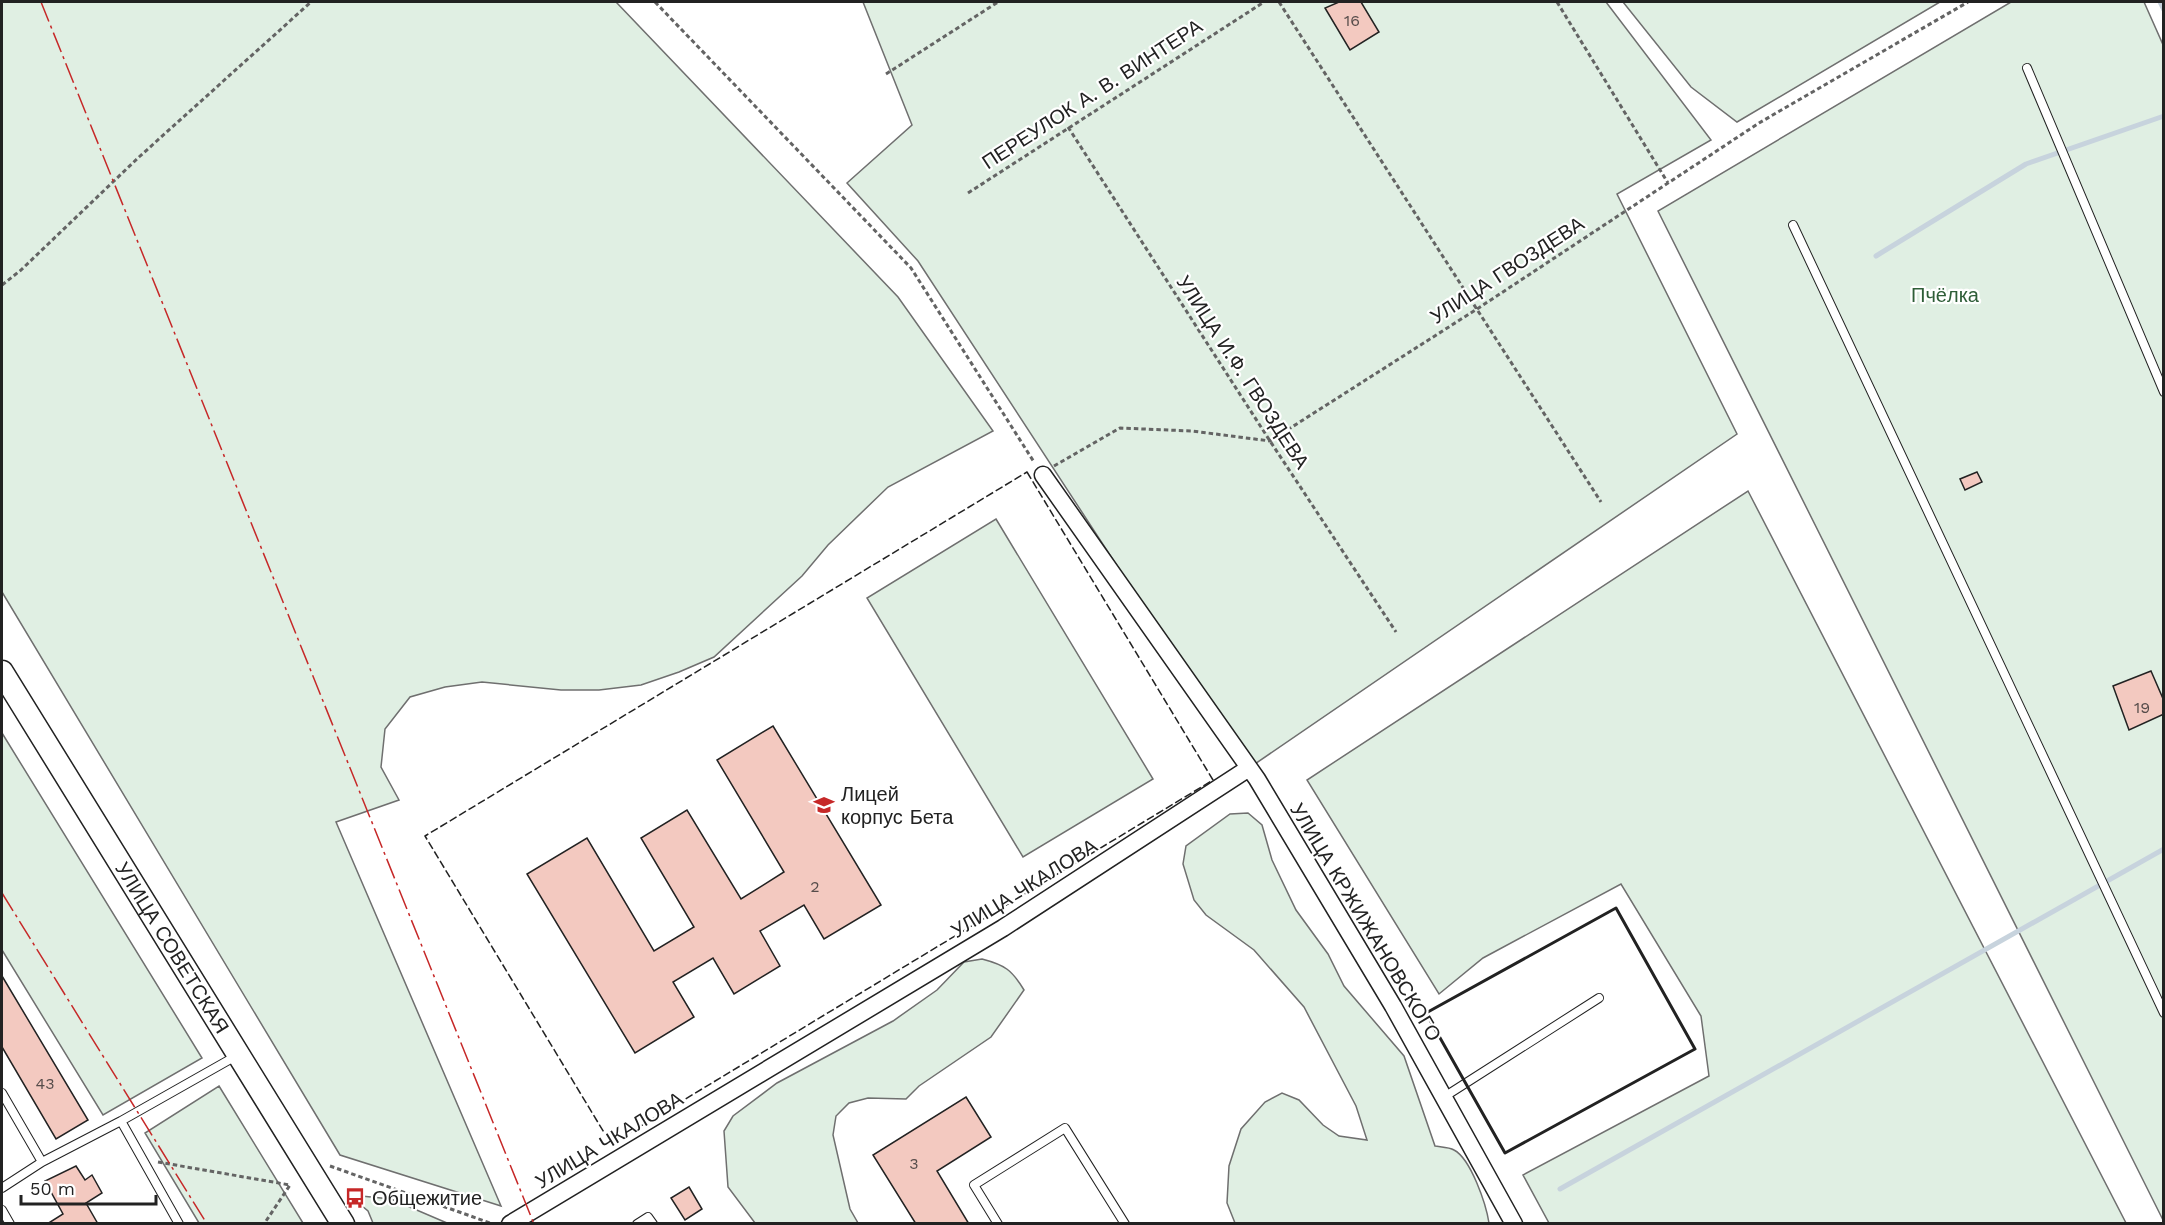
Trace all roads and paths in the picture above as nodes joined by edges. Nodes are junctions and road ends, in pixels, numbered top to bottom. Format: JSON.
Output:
{"nodes":[{"id":1,"x":311,"y":2,"type":"edge"},
{"id":2,"x":655,"y":2,"type":"edge"},
{"id":3,"x":998,"y":2,"type":"edge"},
{"id":4,"x":1264,"y":2,"type":"edge"},
{"id":5,"x":1280,"y":2,"type":"edge"},
{"id":6,"x":1557,"y":2,"type":"edge"},
{"id":7,"x":1968,"y":2,"type":"edge"},
{"id":8,"x":2027,"y":68,"type":"dead end"},
{"id":9,"x":886,"y":74,"type":"dead end"},
{"id":10,"x":1068,"y":127,"type":"junction"},
{"id":11,"x":1668,"y":183,"type":"junction"},
{"id":12,"x":968,"y":193,"type":"dead end"},
{"id":13,"x":1792,"y":225,"type":"dead end"},
{"id":14,"x":2,"y":285,"type":"edge"},
{"id":15,"x":1477,"y":309,"type":"junction"},
{"id":16,"x":2163,"y":392,"type":"edge"},
{"id":17,"x":1270,"y":441,"type":"junction"},
{"id":18,"x":1043,"y":475,"type":"junction"},
{"id":19,"x":1601,"y":502,"type":"dead end"},
{"id":20,"x":1396,"y":632,"type":"dead end"},
{"id":21,"x":2,"y":675,"type":"edge"},
{"id":22,"x":1250,"y":768,"type":"junction"},
{"id":23,"x":1599,"y":998,"type":"dead end"},
{"id":24,"x":2163,"y":1013,"type":"edge"},
{"id":25,"x":238,"y":1055,"type":"junction"},
{"id":26,"x":2,"y":1093,"type":"edge"},
{"id":27,"x":1444,"y":1097,"type":"junction"},
{"id":28,"x":121,"y":1121,"type":"junction"},
{"id":29,"x":141,"y":1159,"type":"junction"},
{"id":30,"x":42,"y":1162,"type":"junction"},
{"id":31,"x":326,"y":1164,"type":"dead end"},
{"id":32,"x":2,"y":1188,"type":"edge"},
{"id":33,"x":2,"y":1210,"type":"edge"},
{"id":34,"x":10,"y":1224,"type":"edge"},
{"id":35,"x":179,"y":1224,"type":"edge"},
{"id":36,"x":264,"y":1224,"type":"edge"},
{"id":37,"x":343,"y":1224,"type":"edge"},
{"id":38,"x":492,"y":1224,"type":"edge"},
{"id":39,"x":510,"y":1224,"type":"edge"},
{"id":40,"x":637,"y":1224,"type":"edge"},
{"id":41,"x":652,"y":1224,"type":"edge"},
{"id":42,"x":998,"y":1224,"type":"edge"},
{"id":43,"x":1125,"y":1224,"type":"edge"},
{"id":44,"x":1514,"y":1224,"type":"edge"}],
"edges":[{"from":1,"to":14,"type":"path"},
{"from":2,"to":18,"type":"path"},
{"from":3,"to":9,"type":"path"},
{"from":4,"to":10,"type":"path","name":"ПЕРЕУЛОК А. В. ВИНТЕРА"},
{"from":5,"to":15,"type":"path"},
{"from":6,"to":11,"type":"path"},
{"from":7,"to":11,"type":"path","name":"УЛИЦА ГВОЗДЕВА"},
{"from":8,"to":16,"type":"lane"},
{"from":10,"to":12,"type":"path","name":"ПЕРЕУЛОК А. В. ВИНТЕРА"},
{"from":10,"to":17,"type":"path","name":"УЛИЦА И.Ф. ГВОЗДЕВА"},
{"from":11,"to":15,"type":"path","name":"УЛИЦА ГВОЗДЕВА"},
{"from":13,"to":24,"type":"lane"},
{"from":15,"to":17,"type":"path","name":"УЛИЦА ГВОЗДЕВА"},
{"from":15,"to":19,"type":"path"},
{"from":17,"to":18,"type":"path"},
{"from":17,"to":20,"type":"path","name":"УЛИЦА И.Ф. ГВОЗДЕВА"},
{"from":18,"to":22,"type":"street"},
{"from":21,"to":25,"type":"street","name":"УЛИЦА СОВЕТСКАЯ"},
{"from":22,"to":27,"type":"street","name":"УЛИЦА КРЖИЖАНОВСКОГО"},
{"from":22,"to":39,"type":"street","name":"УЛИЦА ЧКАЛОВА"},
{"from":23,"to":27,"type":"lane"},
{"from":25,"to":28,"type":"lane"},
{"from":25,"to":37,"type":"street","name":"УЛИЦА СОВЕТСКАЯ"},
{"from":26,"to":30,"type":"lane"},
{"from":27,"to":44,"type":"street","name":"УЛИЦА КРЖИЖАНОВСКОГО"},
{"from":28,"to":29,"type":"lane"},
{"from":28,"to":30,"type":"lane"},
{"from":29,"to":35,"type":"lane"},
{"from":29,"to":36,"type":"path"},
{"from":30,"to":32,"type":"lane"},
{"from":31,"to":38,"type":"path"},
{"from":33,"to":34,"type":"lane"},
{"from":40,"to":41,"type":"lane"},
{"from":42,"to":43,"type":"lane"}]}
